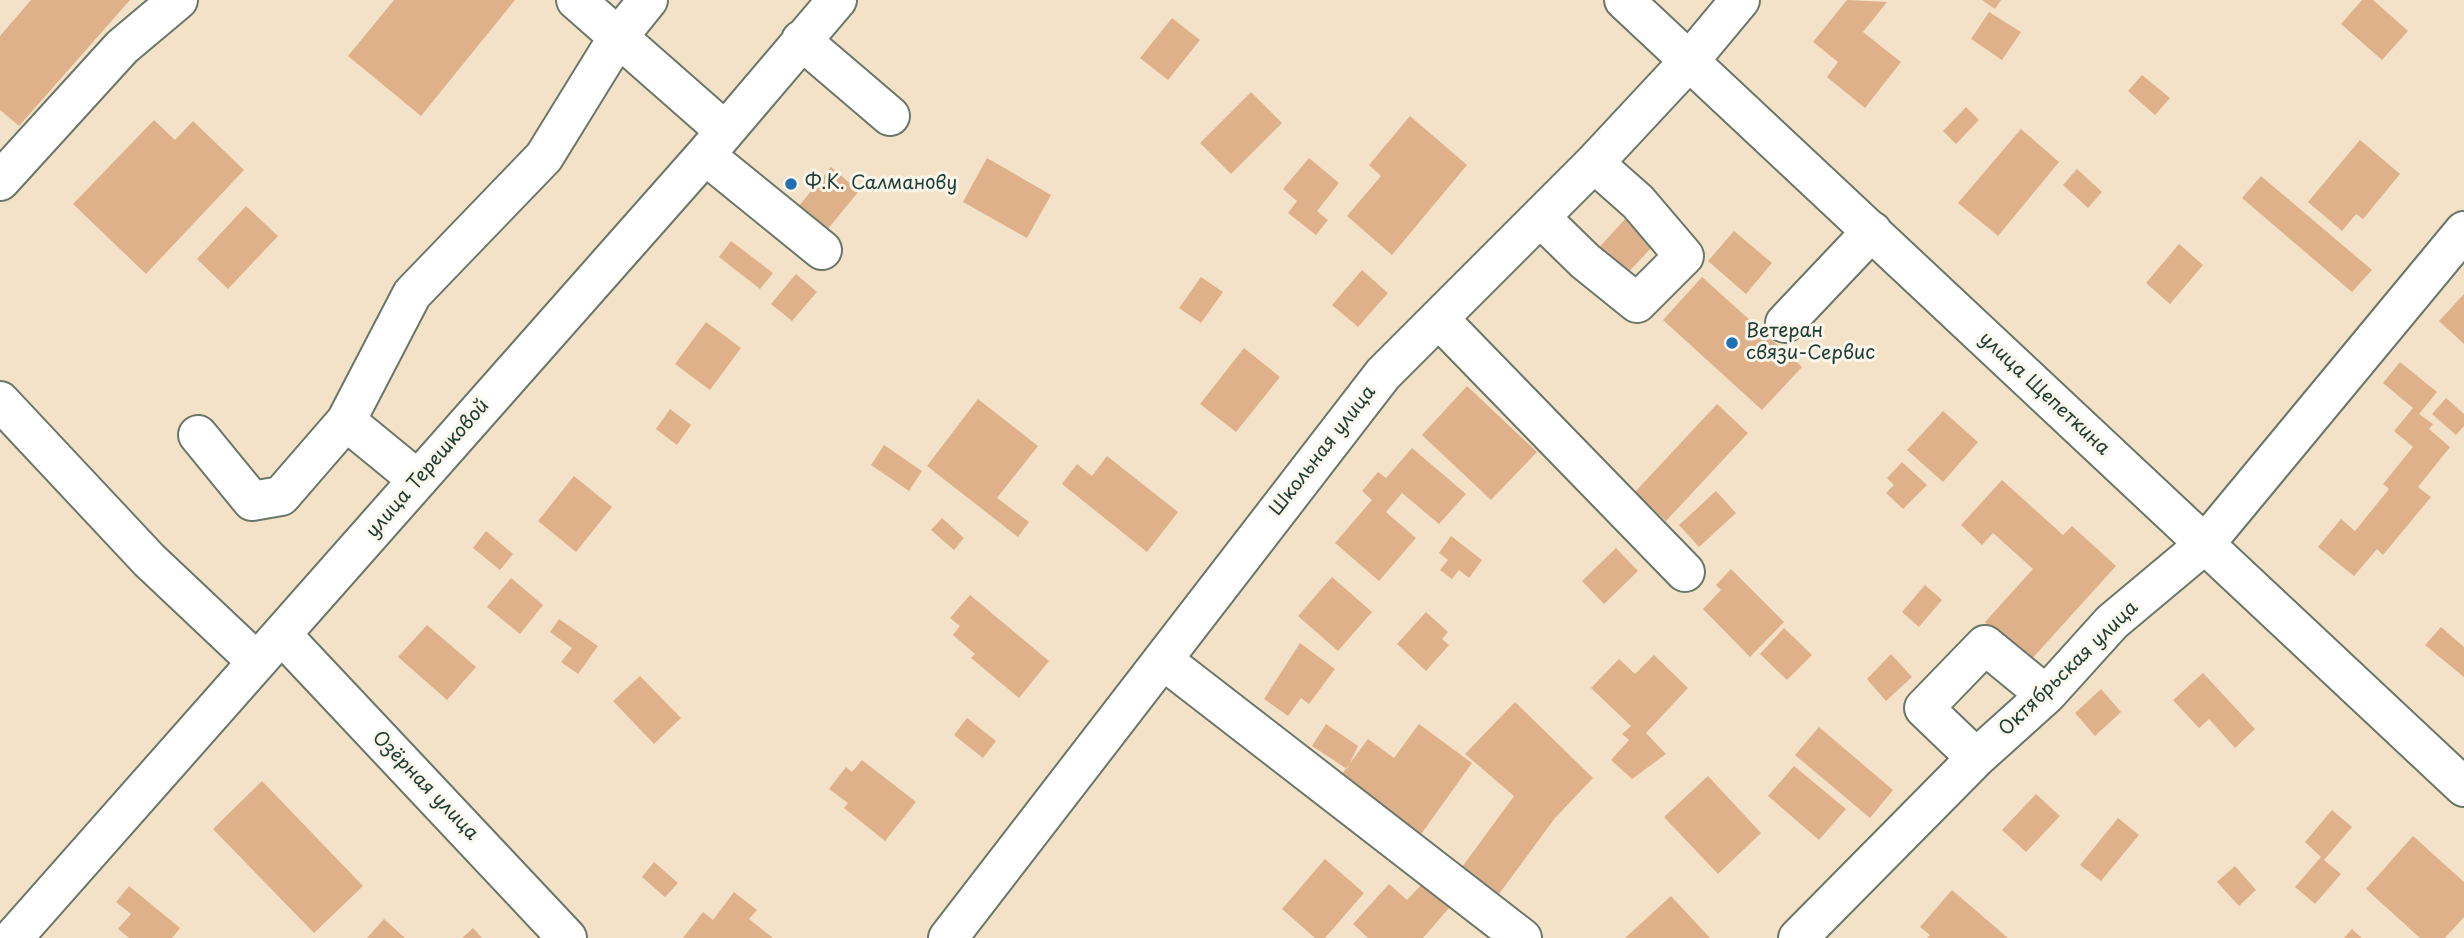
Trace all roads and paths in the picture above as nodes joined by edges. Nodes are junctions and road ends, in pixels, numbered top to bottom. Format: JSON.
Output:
{"nodes":[{"id":1,"x":178,"y":0,"type":"edge"},
{"id":2,"x":576,"y":0,"type":"edge"},
{"id":3,"x":648,"y":0,"type":"edge"},
{"id":4,"x":837,"y":0,"type":"edge"},
{"id":5,"x":1625,"y":0,"type":"edge"},
{"id":6,"x":1740,"y":0,"type":"edge"},
{"id":7,"x":618,"y":37,"type":"junction"},
{"id":8,"x":801,"y":40,"type":"junction"},
{"id":9,"x":1690,"y":60,"type":"junction"},
{"id":10,"x":890,"y":116,"type":"dead end"},
{"id":11,"x":715,"y":143,"type":"junction"},
{"id":12,"x":1594,"y":163,"type":"junction"},
{"id":13,"x":0,"y":181,"type":"edge"},
{"id":14,"x":1541,"y":218,"type":"junction"},
{"id":15,"x":1872,"y":231,"type":"junction"},
{"id":16,"x":2464,"y":231,"type":"edge"},
{"id":17,"x":822,"y":250,"type":"dead end"},
{"id":18,"x":1440,"y":320,"type":"junction"},
{"id":19,"x":1785,"y":323,"type":"dead end"},
{"id":20,"x":0,"y":401,"type":"edge"},
{"id":21,"x":346,"y":421,"type":"junction"},
{"id":22,"x":198,"y":435,"type":"dead end"},
{"id":23,"x":418,"y":480,"type":"junction"},
{"id":24,"x":2204,"y":545,"type":"junction"},
{"id":25,"x":1685,"y":572,"type":"dead end"},
{"id":26,"x":270,"y":649,"type":"junction"},
{"id":27,"x":1163,"y":660,"type":"junction"},
{"id":28,"x":2046,"y":695,"type":"junction"},
{"id":29,"x":1976,"y":758,"type":"junction"},
{"id":30,"x":2464,"y":787,"type":"edge"},
{"id":31,"x":9,"y":936,"type":"edge"},
{"id":32,"x":567,"y":938,"type":"edge"},
{"id":33,"x":948,"y":938,"type":"edge"},
{"id":34,"x":1522,"y":938,"type":"edge"},
{"id":35,"x":1798,"y":938,"type":"edge"}],
"edges":[{"from":1,"to":13,"type":"street"},
{"from":2,"to":7,"type":"street"},
{"from":3,"to":7,"type":"street"},
{"from":4,"to":8,"type":"street","name":"улица Терешковой"},
{"from":5,"to":9,"type":"street","name":"улица Щепеткина"},
{"from":6,"to":9,"type":"street","name":"Школьная улица"},
{"from":7,"to":11,"type":"street"},
{"from":7,"to":21,"type":"street"},
{"from":8,"to":10,"type":"street"},
{"from":8,"to":11,"type":"street","name":"улица Терешковой"},
{"from":9,"to":12,"type":"street","name":"Школьная улица"},
{"from":9,"to":15,"type":"street","name":"улица Щепеткина"},
{"from":11,"to":17,"type":"street"},
{"from":11,"to":23,"type":"street","name":"улица Терешковой"},
{"from":12,"to":14,"type":"street","name":"Школьная улица"},
{"from":12,"to":14,"type":"street"},
{"from":14,"to":18,"type":"street","name":"Школьная улица"},
{"from":15,"to":19,"type":"street"},
{"from":15,"to":24,"type":"street","name":"улица Щепеткина"},
{"from":16,"to":24,"type":"street","name":"Октябрьская улица"},
{"from":18,"to":25,"type":"street"},
{"from":18,"to":27,"type":"street","name":"Школьная улица"},
{"from":20,"to":26,"type":"street","name":"Озёрная улица"},
{"from":21,"to":22,"type":"street"},
{"from":21,"to":23,"type":"street"},
{"from":23,"to":26,"type":"street","name":"улица Терешковой"},
{"from":24,"to":28,"type":"street","name":"Октябрьская улица"},
{"from":24,"to":30,"type":"street","name":"улица Щепеткина"},
{"from":26,"to":31,"type":"street","name":"улица Терешковой"},
{"from":26,"to":32,"type":"street","name":"Озёрная улица"},
{"from":27,"to":33,"type":"street","name":"Школьная улица"},
{"from":27,"to":34,"type":"street"},
{"from":28,"to":29,"type":"street","name":"Октябрьская улица"},
{"from":28,"to":29,"type":"street"},
{"from":29,"to":35,"type":"street","name":"Октябрьская улица"}]}
